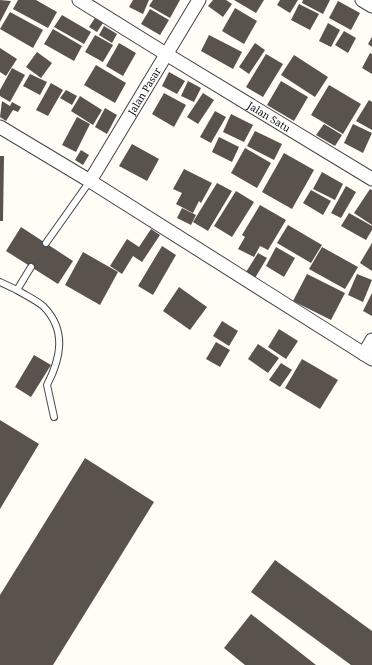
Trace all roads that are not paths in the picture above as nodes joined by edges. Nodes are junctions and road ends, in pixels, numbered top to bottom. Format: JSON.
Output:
{"nodes":[{"id":1,"x":79,"y":0,"type":"edge"},
{"id":2,"x":199,"y":0,"type":"edge"},
{"id":3,"x":362,"y":0,"type":"edge"},
{"id":4,"x":372,"y":6,"type":"edge"},
{"id":5,"x":166,"y":54,"type":"junction"},
{"id":6,"x":0,"y":127,"type":"edge"},
{"id":7,"x":372,"y":179,"type":"edge"},
{"id":8,"x":90,"y":181,"type":"junction"},
{"id":9,"x":46,"y":243,"type":"dead end"},
{"id":10,"x":31,"y":267,"type":"dead end"},
{"id":11,"x":0,"y":282,"type":"edge"},
{"id":12,"x":17,"y":290,"type":"junction"},
{"id":13,"x":372,"y":340,"type":"edge"},
{"id":14,"x":368,"y":356,"type":"edge"},
{"id":15,"x":54,"y":417,"type":"dead end"}],
"edges":[{"from":1,"to":5,"type":"street","name":"Jalan Satu"},
{"from":2,"to":5,"type":"street","name":"Jalan Pasar"},
{"from":3,"to":4,"type":"street"},
{"from":5,"to":7,"type":"street","name":"Jalan Satu"},
{"from":5,"to":8,"type":"street","name":"Jalan Pasar"},
{"from":6,"to":8,"type":"street"},
{"from":8,"to":9,"type":"lane"},
{"from":8,"to":14,"type":"street"},
{"from":10,"to":12,"type":"lane"},
{"from":11,"to":12,"type":"lane"},
{"from":12,"to":15,"type":"lane"},
{"from":13,"to":14,"type":"street"}]}
